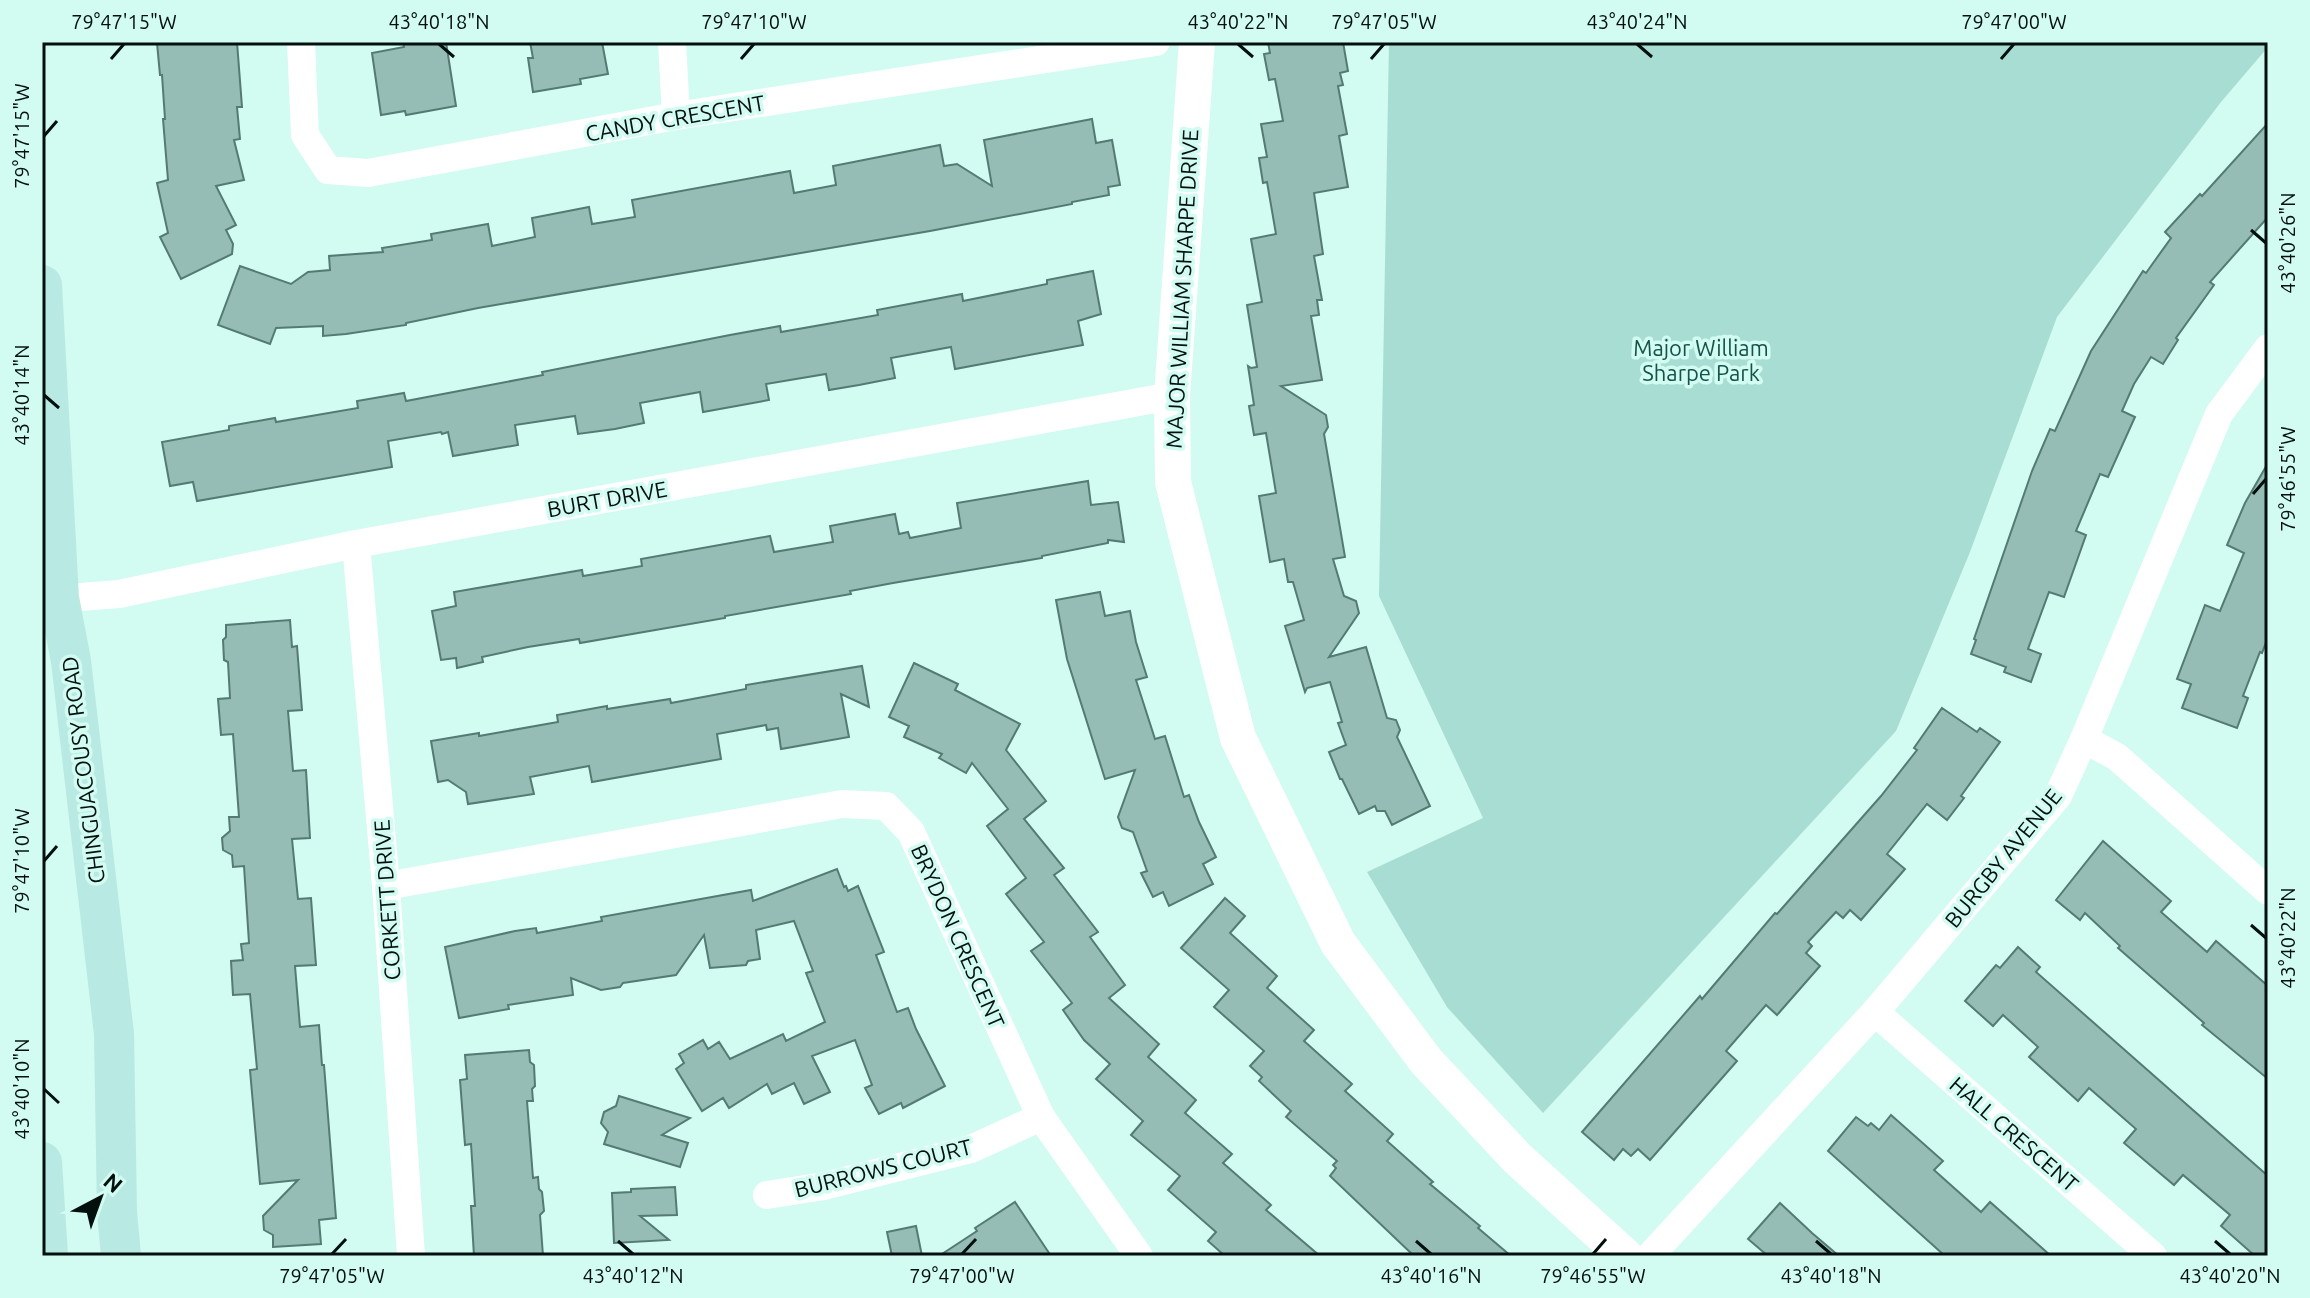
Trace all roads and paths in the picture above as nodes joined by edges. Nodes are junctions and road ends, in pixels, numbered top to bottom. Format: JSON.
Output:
{"nodes":[{"id":1,"x":301,"y":42,"type":"edge"},
{"id":2,"x":672,"y":42,"type":"edge"},
{"id":3,"x":1156,"y":42,"type":"edge"},
{"id":4,"x":1197,"y":42,"type":"edge"},
{"id":5,"x":676,"y":116,"type":"junction"},
{"id":6,"x":42,"y":285,"type":"edge"},
{"id":7,"x":2268,"y":348,"type":"edge"},
{"id":8,"x":1172,"y":396,"type":"junction"},
{"id":9,"x":356,"y":544,"type":"junction"},
{"id":10,"x":50,"y":599,"type":"edge"},
{"id":11,"x":2084,"y":739,"type":"junction"},
{"id":12,"x":386,"y":886,"type":"junction"},
{"id":13,"x":2268,"y":891,"type":"edge"},
{"id":14,"x":1875,"y":1012,"type":"junction"},
{"id":15,"x":1041,"y":1117,"type":"junction"},
{"id":16,"x":42,"y":1162,"type":"edge"},
{"id":17,"x":767,"y":1195,"type":"dead end"},
{"id":18,"x":48,"y":1256,"type":"edge"},
{"id":19,"x":121,"y":1256,"type":"edge"},
{"id":20,"x":411,"y":1256,"type":"edge"},
{"id":21,"x":1139,"y":1256,"type":"edge"},
{"id":22,"x":1625,"y":1256,"type":"edge"},
{"id":23,"x":1650,"y":1256,"type":"edge"},
{"id":24,"x":2153,"y":1256,"type":"edge"}],
"edges":[{"from":1,"to":5,"type":"street","name":"CANDY CRESCENT"},
{"from":2,"to":5,"type":"street"},
{"from":3,"to":5,"type":"street","name":"CANDY CRESCENT"},
{"from":4,"to":8,"type":"street","name":"MAJOR WILLIAM SHARPE DRIVE"},
{"from":6,"to":10,"type":"main road","name":"CHINGUACOUSY ROAD"},
{"from":7,"to":11,"type":"street","name":"BURGBY AVENUE"},
{"from":8,"to":9,"type":"street","name":"BURT DRIVE"},
{"from":8,"to":22,"type":"street","name":"MAJOR WILLIAM SHARPE DRIVE"},
{"from":9,"to":10,"type":"street","name":"BURT DRIVE"},
{"from":9,"to":12,"type":"street","name":"CORKETT DRIVE"},
{"from":10,"to":19,"type":"main road","name":"CHINGUACOUSY ROAD"},
{"from":11,"to":13,"type":"street"},
{"from":11,"to":14,"type":"street","name":"BURGBY AVENUE"},
{"from":12,"to":15,"type":"street","name":"BRYDON CRESCENT"},
{"from":12,"to":20,"type":"street","name":"CORKETT DRIVE"},
{"from":14,"to":23,"type":"street","name":"BURGBY AVENUE"},
{"from":14,"to":24,"type":"street","name":"HALL CRESCENT"},
{"from":15,"to":17,"type":"street","name":"BURROWS COURT"},
{"from":15,"to":21,"type":"street","name":"BRYDON CRESCENT"},
{"from":16,"to":18,"type":"main road"}]}
